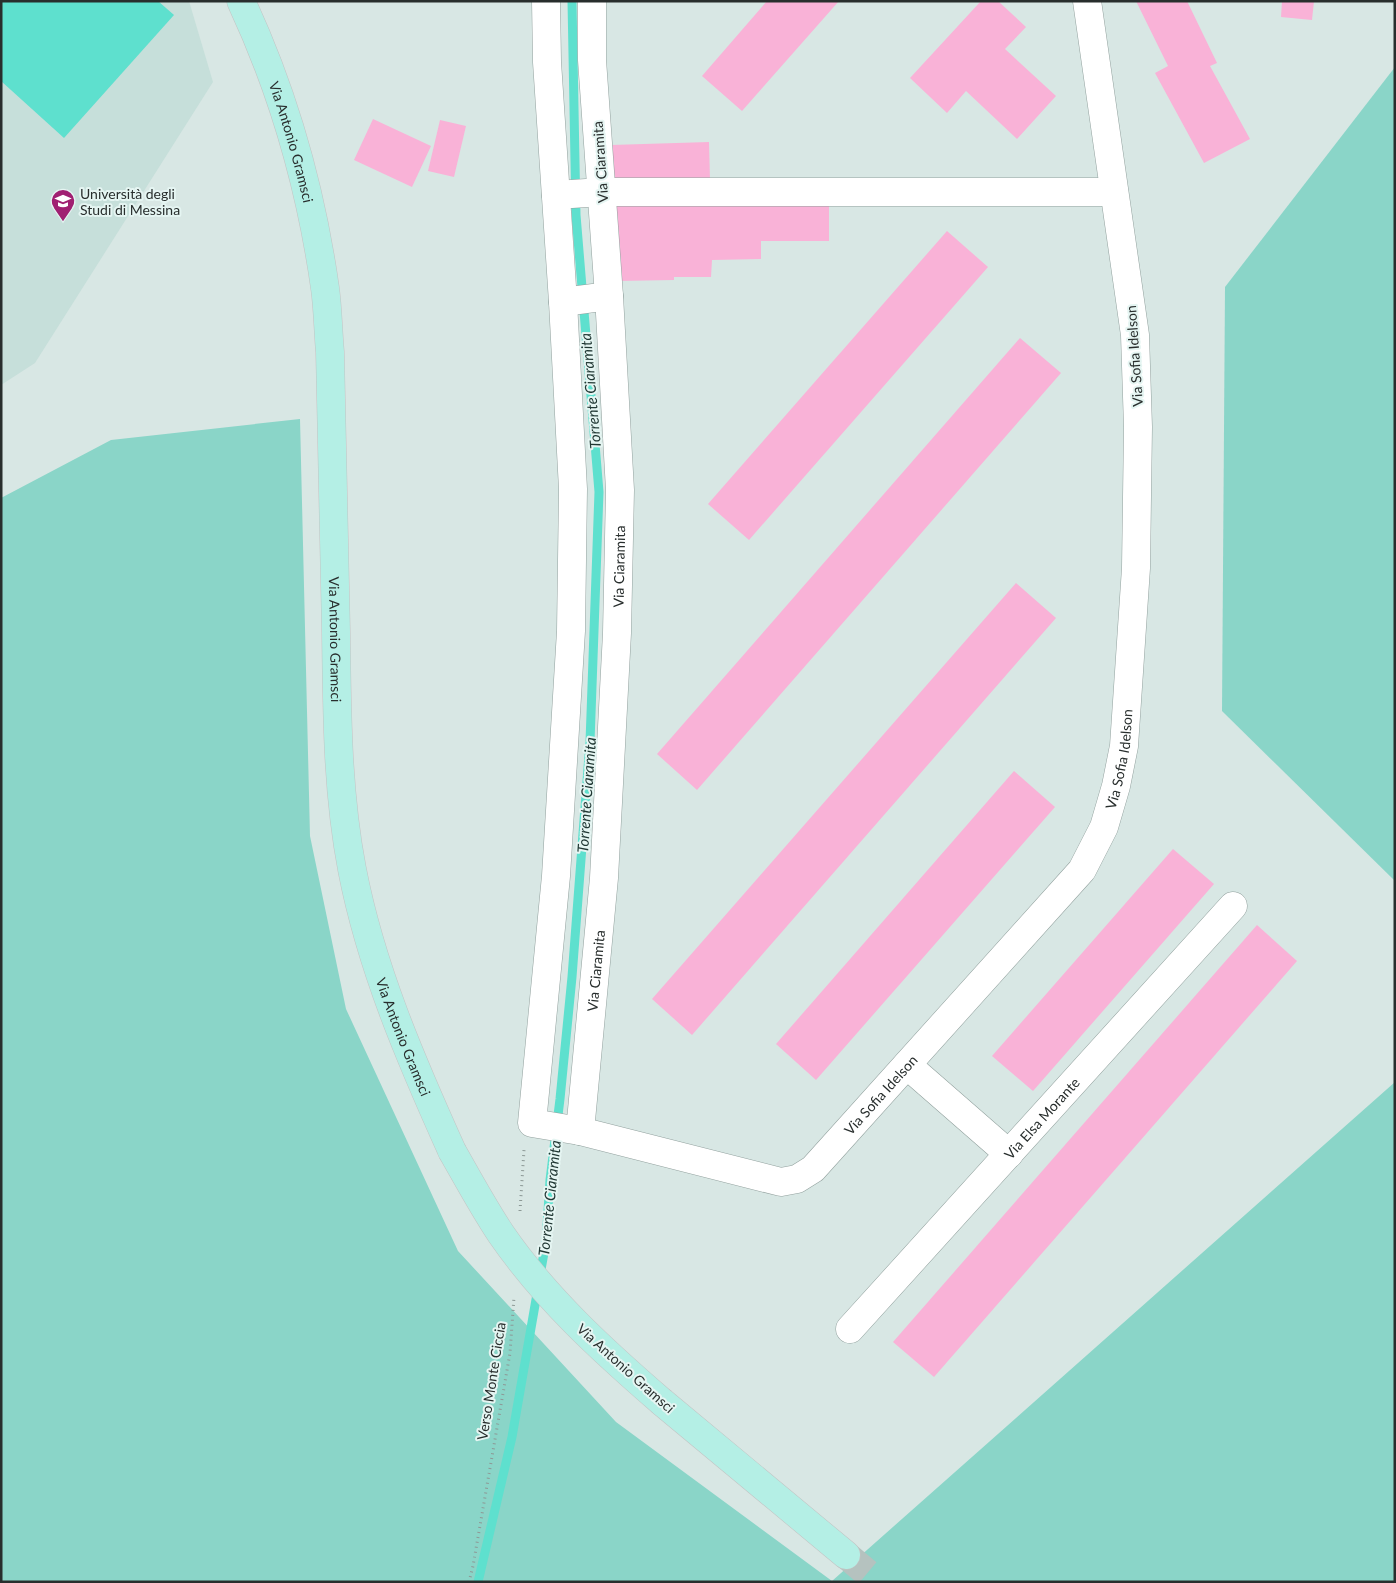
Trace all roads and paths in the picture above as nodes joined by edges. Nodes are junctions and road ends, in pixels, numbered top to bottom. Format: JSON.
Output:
{"nodes":[{"id":1,"x":241,"y":1,"type":"edge"},
{"id":2,"x":546,"y":1,"type":"edge"},
{"id":3,"x":592,"y":1,"type":"edge"},
{"id":4,"x":1088,"y":1,"type":"edge"},
{"id":5,"x":602,"y":192,"type":"junction"},
{"id":6,"x":1114,"y":192,"type":"junction"},
{"id":7,"x":556,"y":195,"type":"junction"},
{"id":8,"x":609,"y":296,"type":"junction"},
{"id":9,"x":564,"y":302,"type":"junction"},
{"id":10,"x":1233,"y":906,"type":"dead end"},
{"id":11,"x":907,"y":1065,"type":"junction"},
{"id":12,"x":532,"y":1123,"type":"junction"},
{"id":13,"x":580,"y":1131,"type":"junction"},
{"id":14,"x":1009,"y":1154,"type":"junction"},
{"id":15,"x":520,"y":1219,"type":"dead end"},
{"id":16,"x":514,"y":1296,"type":"dead end"},
{"id":17,"x":850,"y":1330,"type":"dead end"},
{"id":18,"x":846,"y":1555,"type":"tunnel mouth"},
{"id":19,"x":469,"y":1582,"type":"edge"}],
"edges":[{"from":1,"to":18,"type":"main road","name":"Via Antonio Gramsci","bridge":true},
{"from":2,"to":7,"type":"street"},
{"from":3,"to":5,"type":"street","name":"Via Ciaramita"},
{"from":4,"to":6,"type":"street","name":"Via Sofia Idelson"},
{"from":5,"to":6,"type":"street"},
{"from":5,"to":7,"type":"street"},
{"from":5,"to":8,"type":"street","name":"Via Ciaramita"},
{"from":6,"to":11,"type":"street","name":"Via Sofia Idelson"},
{"from":7,"to":9,"type":"street"},
{"from":8,"to":9,"type":"street"},
{"from":8,"to":13,"type":"street","name":"Via Ciaramita"},
{"from":9,"to":12,"type":"street"},
{"from":10,"to":14,"type":"street","name":"Via Elsa Morante"},
{"from":11,"to":13,"type":"street","name":"Via Sofia Idelson"},
{"from":11,"to":14,"type":"street"},
{"from":12,"to":13,"type":"street","name":"Via Sofia Idelson"},
{"from":12,"to":15,"type":"path"},
{"from":14,"to":17,"type":"street","name":"Via Elsa Morante"},
{"from":16,"to":19,"type":"path","name":"Verso Monte Ciccia"}]}
